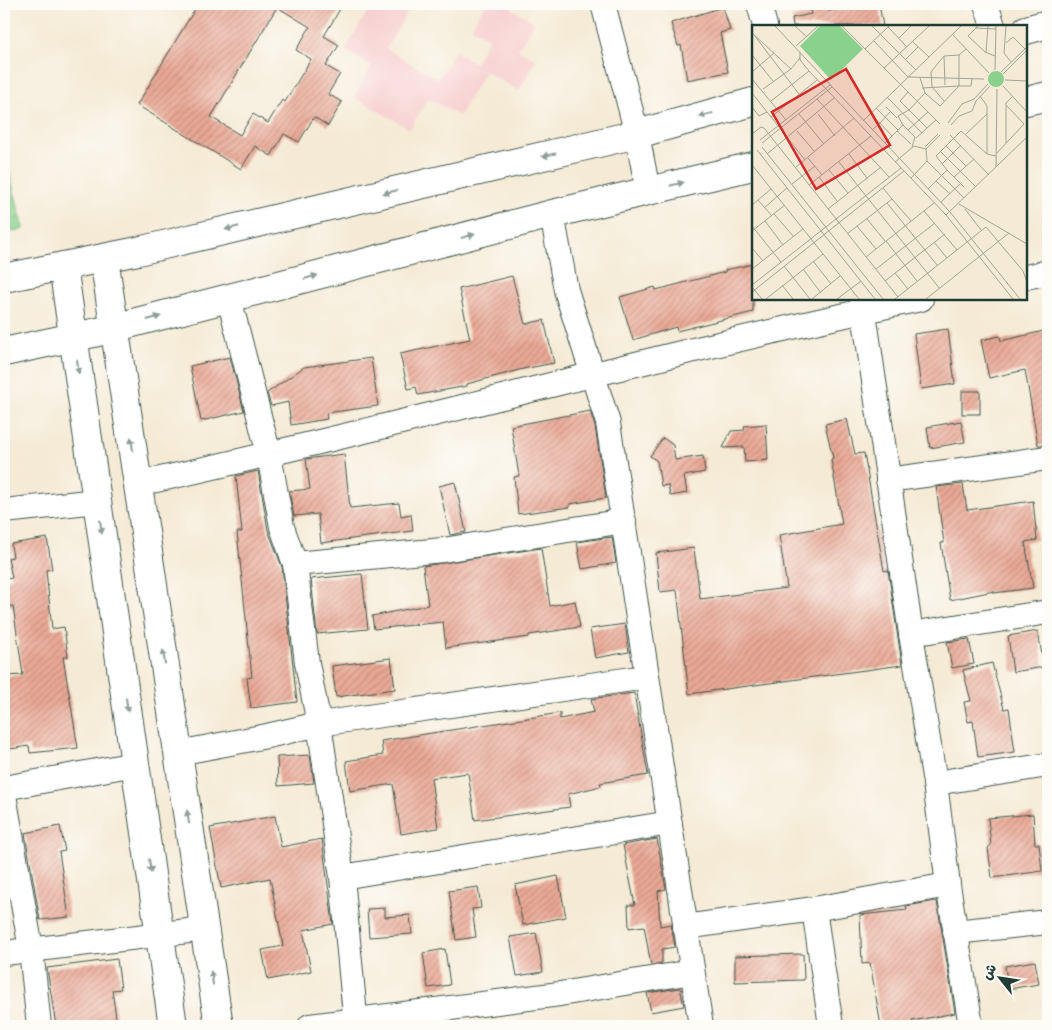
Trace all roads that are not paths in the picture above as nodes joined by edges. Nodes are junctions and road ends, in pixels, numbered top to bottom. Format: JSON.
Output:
{"nodes":[{"id":1,"x":603,"y":4,"type":"edge"},
{"id":2,"x":759,"y":4,"type":"edge"},
{"id":3,"x":986,"y":4,"type":"edge"},
{"id":4,"x":1048,"y":24,"type":"edge"},
{"id":5,"x":765,"y":25,"type":"edge"},
{"id":6,"x":993,"y":25,"type":"edge"},
{"id":7,"x":1027,"y":30,"type":"edge"},
{"id":8,"x":1048,"y":96,"type":"edge"},
{"id":9,"x":1027,"y":101,"type":"edge"},
{"id":10,"x":752,"y":102,"type":"edge"},
{"id":11,"x":637,"y":134,"type":"junction"},
{"id":12,"x":752,"y":166,"type":"edge"},
{"id":13,"x":648,"y":191,"type":"junction"},
{"id":14,"x":552,"y":214,"type":"junction"},
{"id":15,"x":104,"y":258,"type":"junction"},
{"id":16,"x":63,"y":266,"type":"junction"},
{"id":17,"x":1048,"y":272,"type":"edge"},
{"id":18,"x":1027,"y":277,"type":"edge"},
{"id":19,"x":4,"y":278,"type":"edge"},
{"id":20,"x":229,"y":298,"type":"junction"},
{"id":21,"x":912,"y":300,"type":"edge"},
{"id":22,"x":863,"y":305,"type":"edge"},
{"id":23,"x":114,"y":328,"type":"junction"},
{"id":24,"x":73,"y":336,"type":"junction"},
{"id":25,"x":4,"y":352,"type":"edge"},
{"id":26,"x":594,"y":374,"type":"junction"},
{"id":27,"x":269,"y":455,"type":"junction"},
{"id":28,"x":1048,"y":458,"type":"edge"},
{"id":29,"x":888,"y":480,"type":"junction"},
{"id":30,"x":138,"y":484,"type":"junction"},
{"id":31,"x":97,"y":500,"type":"junction"},
{"id":32,"x":4,"y":511,"type":"edge"},
{"id":33,"x":624,"y":521,"type":"junction"},
{"id":34,"x":295,"y":564,"type":"junction"},
{"id":35,"x":1048,"y":612,"type":"edge"},
{"id":36,"x":911,"y":634,"type":"junction"},
{"id":37,"x":646,"y":677,"type":"junction"},
{"id":38,"x":318,"y":724,"type":"junction"},
{"id":39,"x":178,"y":753,"type":"junction"},
{"id":40,"x":135,"y":764,"type":"junction"},
{"id":41,"x":1048,"y":765,"type":"edge"},
{"id":42,"x":936,"y":783,"type":"junction"},
{"id":43,"x":4,"y":788,"type":"edge"},
{"id":44,"x":4,"y":795,"type":"edge"},
{"id":45,"x":670,"y":823,"type":"junction"},
{"id":46,"x":342,"y":877,"type":"junction"},
{"id":47,"x":948,"y":885,"type":"junction"},
{"id":48,"x":814,"y":909,"type":"junction"},
{"id":49,"x":1048,"y":922,"type":"edge"},
{"id":50,"x":685,"y":928,"type":"junction"},
{"id":51,"x":204,"y":929,"type":"junction"},
{"id":52,"x":956,"y":932,"type":"junction"},
{"id":53,"x":160,"y":935,"type":"junction"},
{"id":54,"x":31,"y":949,"type":"junction"},
{"id":55,"x":4,"y":953,"type":"edge"},
{"id":56,"x":692,"y":972,"type":"junction"},
{"id":57,"x":356,"y":1023,"type":"edge"},
{"id":58,"x":39,"y":1026,"type":"edge"},
{"id":59,"x":173,"y":1026,"type":"edge"},
{"id":60,"x":219,"y":1026,"type":"edge"},
{"id":61,"x":310,"y":1026,"type":"edge"},
{"id":62,"x":701,"y":1026,"type":"edge"},
{"id":63,"x":831,"y":1026,"type":"edge"},
{"id":64,"x":971,"y":1026,"type":"edge"}],
"edges":[{"from":1,"to":11,"type":"street"},
{"from":2,"to":5,"type":"street"},
{"from":3,"to":6,"type":"street"},
{"from":4,"to":7,"type":"street"},
{"from":8,"to":9,"type":"street"},
{"from":10,"to":11,"type":"street","one_way":true},
{"from":11,"to":13,"type":"street"},
{"from":11,"to":15,"type":"street","one_way":true},
{"from":13,"to":12,"type":"street","one_way":true},
{"from":13,"to":14,"type":"street"},
{"from":20,"to":14,"type":"street","one_way":true},
{"from":14,"to":26,"type":"street"},
{"from":15,"to":16,"type":"street"},
{"from":15,"to":23,"type":"street"},
{"from":16,"to":19,"type":"street"},
{"from":16,"to":24,"type":"street"},
{"from":17,"to":18,"type":"street"},
{"from":23,"to":20,"type":"street","one_way":true},
{"from":20,"to":27,"type":"street"},
{"from":21,"to":22,"type":"street"},
{"from":22,"to":26,"type":"street"},
{"from":22,"to":29,"type":"street"},
{"from":23,"to":24,"type":"street"},
{"from":30,"to":23,"type":"street","one_way":true},
{"from":24,"to":25,"type":"street"},
{"from":24,"to":31,"type":"street","one_way":true},
{"from":26,"to":27,"type":"street"},
{"from":26,"to":33,"type":"street"},
{"from":27,"to":30,"type":"street"},
{"from":27,"to":34,"type":"street"},
{"from":28,"to":29,"type":"street"},
{"from":29,"to":36,"type":"street"},
{"from":39,"to":30,"type":"street","one_way":true},
{"from":31,"to":32,"type":"street"},
{"from":31,"to":40,"type":"street","one_way":true},
{"from":33,"to":34,"type":"street"},
{"from":33,"to":37,"type":"street"},
{"from":34,"to":38,"type":"street"},
{"from":35,"to":36,"type":"street"},
{"from":36,"to":42,"type":"street"},
{"from":37,"to":38,"type":"street"},
{"from":37,"to":45,"type":"street"},
{"from":38,"to":39,"type":"street"},
{"from":38,"to":46,"type":"street"},
{"from":51,"to":39,"type":"street","one_way":true},
{"from":40,"to":43,"type":"street"},
{"from":40,"to":53,"type":"street","one_way":true},
{"from":41,"to":42,"type":"street"},
{"from":42,"to":47,"type":"street"},
{"from":44,"to":54,"type":"street"},
{"from":45,"to":46,"type":"street"},
{"from":45,"to":50,"type":"street"},
{"from":46,"to":57,"type":"street"},
{"from":47,"to":48,"type":"street"},
{"from":47,"to":52,"type":"street"},
{"from":48,"to":50,"type":"street"},
{"from":48,"to":63,"type":"street"},
{"from":49,"to":52,"type":"street"},
{"from":50,"to":56,"type":"street"},
{"from":51,"to":53,"type":"street"},
{"from":60,"to":51,"type":"street","one_way":true},
{"from":52,"to":64,"type":"street"},
{"from":53,"to":54,"type":"street"},
{"from":53,"to":59,"type":"street"},
{"from":54,"to":55,"type":"street"},
{"from":54,"to":58,"type":"street"},
{"from":56,"to":57,"type":"street"},
{"from":56,"to":62,"type":"street"},
{"from":57,"to":61,"type":"street"}]}
